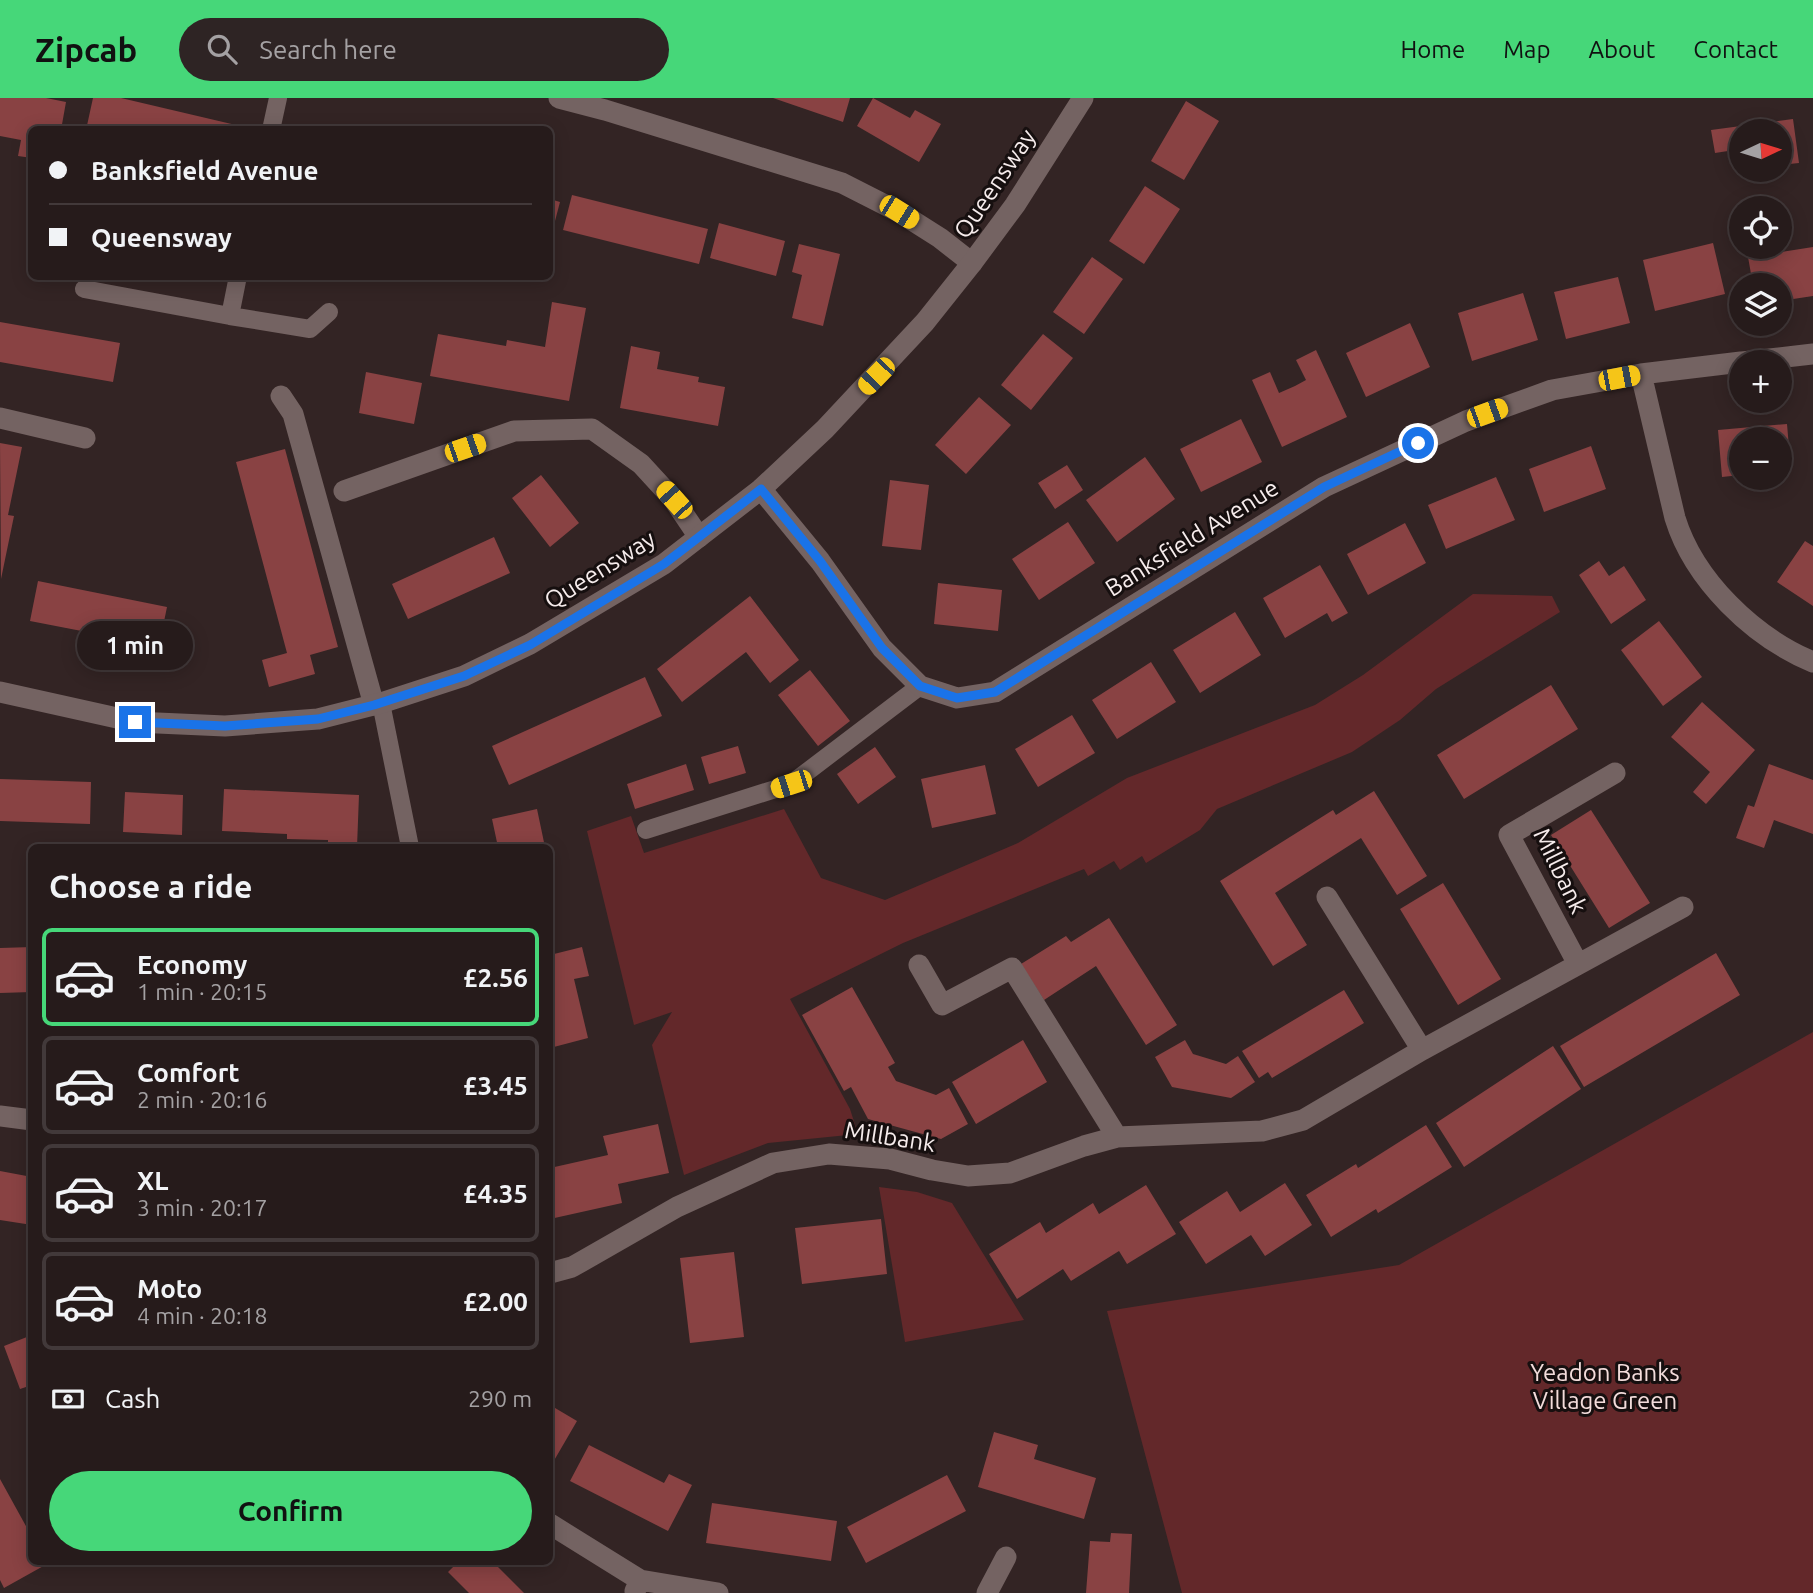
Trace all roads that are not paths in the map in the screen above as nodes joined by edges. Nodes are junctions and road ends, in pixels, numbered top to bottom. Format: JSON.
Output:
{"nodes":[{"id":1,"x":278,"y":98,"type":"edge"},
{"id":2,"x":559,"y":98,"type":"edge"},
{"id":3,"x":1083,"y":98,"type":"edge"},
{"id":4,"x":609,"y":104,"type":"edge"},
{"id":5,"x":272,"y":126,"type":"edge"},
{"id":6,"x":972,"y":263,"type":"junction"},
{"id":7,"x":237,"y":280,"type":"edge"},
{"id":8,"x":84,"y":289,"type":"dead end"},
{"id":9,"x":329,"y":312,"type":"dead end"},
{"id":10,"x":230,"y":316,"type":"junction"},
{"id":11,"x":1813,"y":354,"type":"edge"},
{"id":12,"x":1792,"y":356,"type":"edge"},
{"id":13,"x":1729,"y":363,"type":"edge"},
{"id":14,"x":1641,"y":373,"type":"junction"},
{"id":15,"x":281,"y":396,"type":"dead end"},
{"id":16,"x":0,"y":418,"type":"edge"},
{"id":17,"x":85,"y":438,"type":"dead end"},
{"id":18,"x":761,"y":489,"type":"junction"},
{"id":19,"x":344,"y":491,"type":"dead end"},
{"id":20,"x":699,"y":537,"type":"junction"},
{"id":21,"x":1813,"y":662,"type":"edge"},
{"id":22,"x":920,"y":686,"type":"junction"},
{"id":23,"x":0,"y":692,"type":"edge"},
{"id":24,"x":377,"y":704,"type":"junction"},
{"id":25,"x":1615,"y":773,"type":"dead end"},
{"id":26,"x":646,"y":830,"type":"dead end"},
{"id":27,"x":409,"y":844,"type":"edge"},
{"id":28,"x":1327,"y":897,"type":"dead end"},
{"id":29,"x":1683,"y":906,"type":"dead end"},
{"id":30,"x":1578,"y":964,"type":"junction"},
{"id":31,"x":919,"y":965,"type":"dead end"},
{"id":32,"x":1422,"y":1050,"type":"junction"},
{"id":33,"x":0,"y":1116,"type":"edge"},
{"id":34,"x":28,"y":1120,"type":"edge"},
{"id":35,"x":1117,"y":1137,"type":"junction"},
{"id":36,"x":553,"y":1272,"type":"edge"},
{"id":37,"x":553,"y":1526,"type":"edge"},
{"id":38,"x":1006,"y":1557,"type":"dead end"},
{"id":39,"x":637,"y":1587,"type":"edge"},
{"id":40,"x":718,"y":1593,"type":"edge"},
{"id":41,"x":987,"y":1593,"type":"edge"}],
"edges":[{"from":1,"to":5,"type":"lane"},
{"from":2,"to":4,"type":"street"},
{"from":3,"to":6,"type":"street","name":"Queensway"},
{"from":4,"to":6,"type":"street"},
{"from":6,"to":18,"type":"street","name":"Queensway"},
{"from":7,"to":10,"type":"lane"},
{"from":8,"to":10,"type":"lane"},
{"from":9,"to":10,"type":"lane"},
{"from":11,"to":12,"type":"street","name":"Banksfield Avenue"},
{"from":13,"to":14,"type":"street","name":"Banksfield Avenue"},
{"from":14,"to":21,"type":"street"},
{"from":14,"to":22,"type":"street","name":"Banksfield Avenue"},
{"from":15,"to":24,"type":"street"},
{"from":16,"to":17,"type":"street"},
{"from":18,"to":20,"type":"street","name":"Queensway"},
{"from":18,"to":22,"type":"street","name":"Banksfield Avenue"},
{"from":19,"to":20,"type":"street"},
{"from":20,"to":24,"type":"street","name":"Queensway"},
{"from":22,"to":26,"type":"lane"},
{"from":23,"to":24,"type":"street","name":"Queensway"},
{"from":24,"to":27,"type":"lane"},
{"from":25,"to":30,"type":"street","name":"Millbank"},
{"from":28,"to":32,"type":"street"},
{"from":29,"to":30,"type":"street","name":"Millbank"},
{"from":30,"to":32,"type":"street","name":"Millbank"},
{"from":31,"to":35,"type":"street"},
{"from":32,"to":35,"type":"street","name":"Millbank"},
{"from":33,"to":34,"type":"street"},
{"from":35,"to":36,"type":"street","name":"Millbank"},
{"from":37,"to":39,"type":"street"},
{"from":38,"to":41,"type":"street"},
{"from":39,"to":40,"type":"street"}]}
